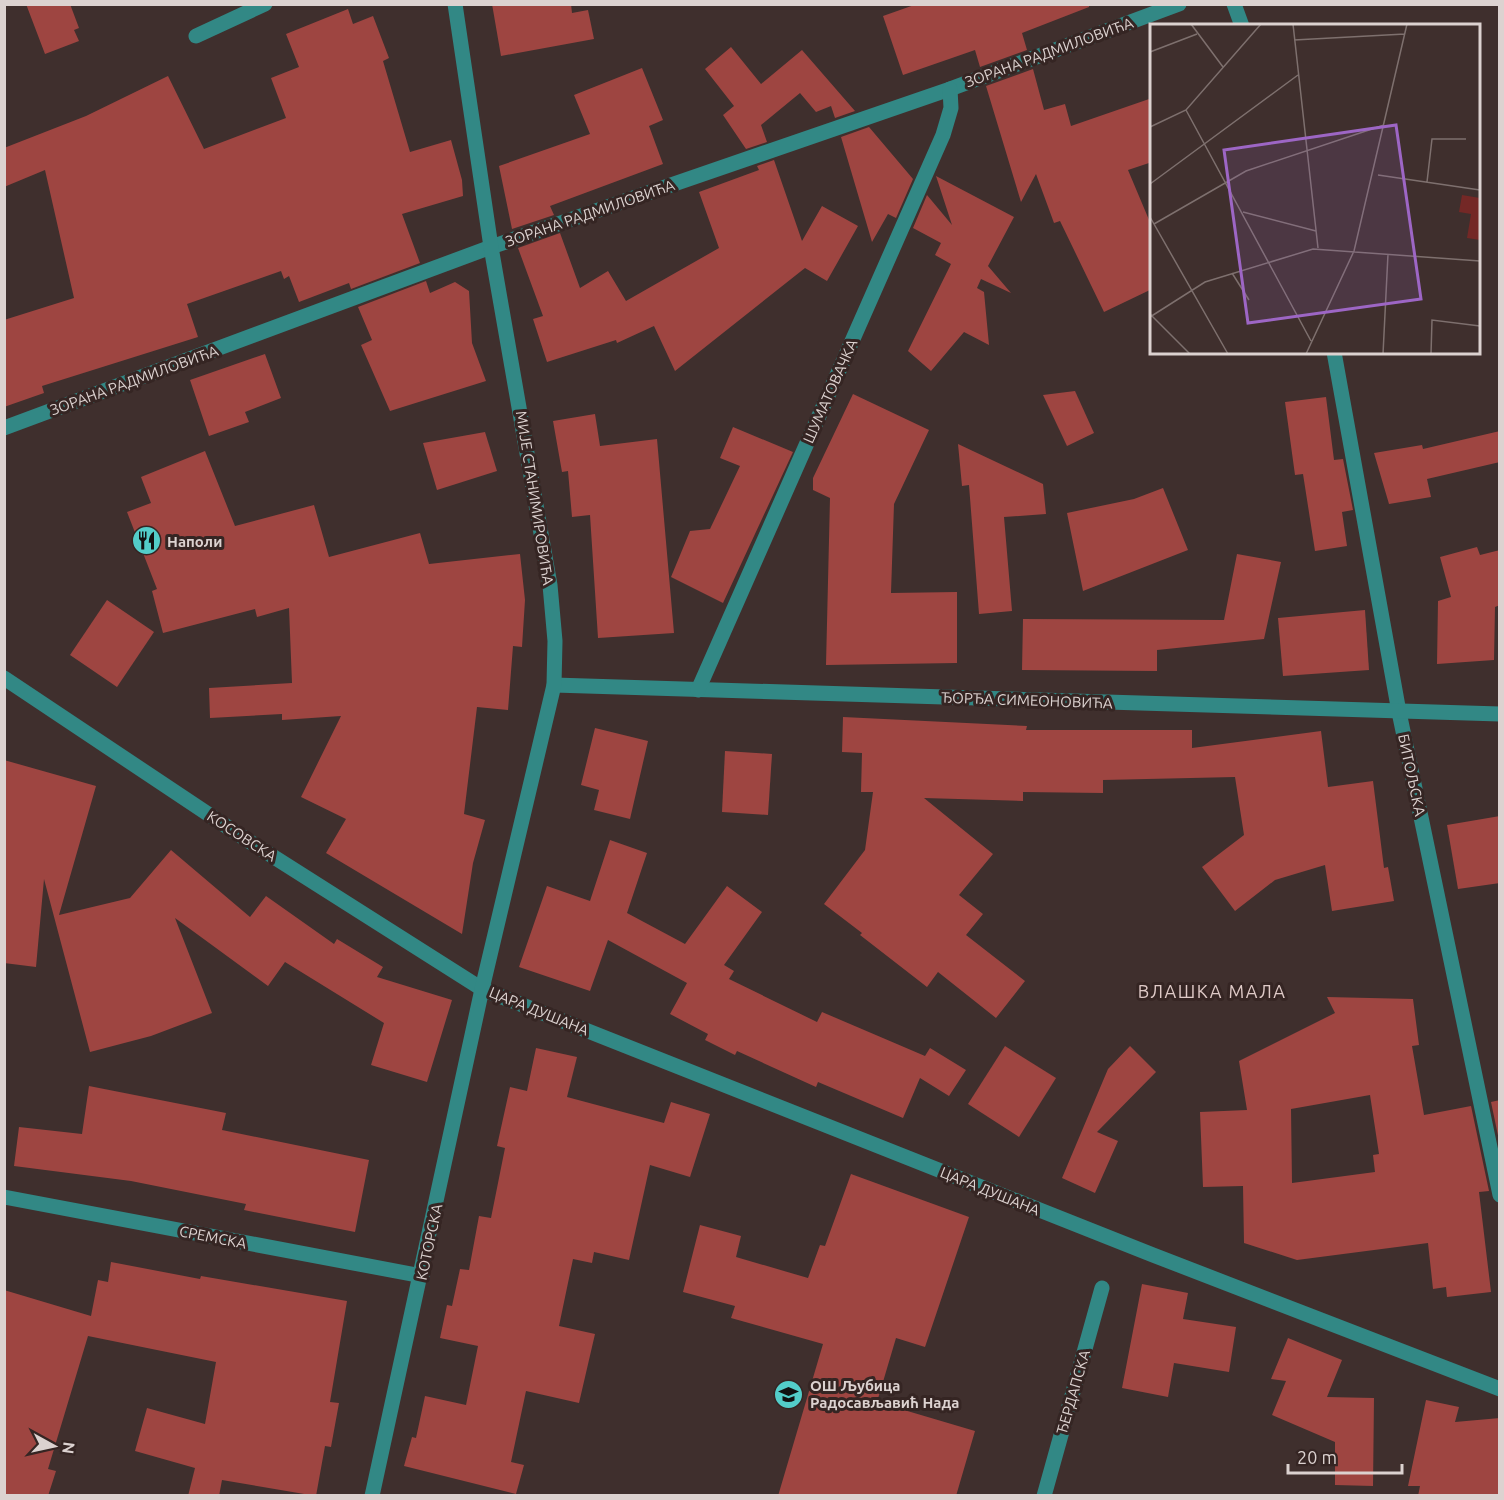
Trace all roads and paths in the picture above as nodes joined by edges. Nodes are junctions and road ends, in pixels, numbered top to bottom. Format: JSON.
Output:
{"nodes":[{"id":1,"x":265,"y":4,"type":"edge"},
{"id":2,"x":455,"y":4,"type":"edge"},
{"id":3,"x":1179,"y":4,"type":"edge"},
{"id":4,"x":1234,"y":4,"type":"edge"},
{"id":5,"x":1241,"y":24,"type":"edge"},
{"id":6,"x":196,"y":36,"type":"dead end"},
{"id":7,"x":950,"y":89,"type":"junction"},
{"id":8,"x":491,"y":246,"type":"junction"},
{"id":9,"x":1334,"y":354,"type":"edge"},
{"id":10,"x":4,"y":428,"type":"edge"},
{"id":11,"x":4,"y":678,"type":"edge"},
{"id":12,"x":554,"y":685,"type":"junction"},
{"id":13,"x":698,"y":690,"type":"junction"},
{"id":14,"x":1399,"y":712,"type":"junction"},
{"id":15,"x":1500,"y":714,"type":"edge"},
{"id":16,"x":482,"y":989,"type":"junction"},
{"id":17,"x":1500,"y":1195,"type":"edge"},
{"id":18,"x":4,"y":1197,"type":"edge"},
{"id":19,"x":422,"y":1276,"type":"junction"},
{"id":20,"x":1102,"y":1288,"type":"dead end"},
{"id":21,"x":1500,"y":1389,"type":"edge"},
{"id":22,"x":372,"y":1496,"type":"edge"},
{"id":23,"x":1044,"y":1496,"type":"edge"}],
"edges":[{"from":1,"to":6,"type":"street"},
{"from":2,"to":8,"type":"street","name":"МИЈЕ СТАНИМИРОВИЋА"},
{"from":3,"to":7,"type":"street","name":"ЗОРАНА РАДМИЛОВИЋА"},
{"from":4,"to":5,"type":"street"},
{"from":7,"to":8,"type":"street","name":"ЗОРАНА РАДМИЛОВИЋА"},
{"from":7,"to":13,"type":"street","name":"ШУМАТОВАЧКА"},
{"from":8,"to":10,"type":"street","name":"ЗОРАНА РАДМИЛОВИЋА"},
{"from":8,"to":12,"type":"street","name":"МИЈЕ СТАНИМИРОВИЋА"},
{"from":9,"to":14,"type":"street","name":"БИТОЉСКА"},
{"from":11,"to":16,"type":"street","name":"КОСОВСКА"},
{"from":12,"to":13,"type":"street","name":"ЂОРЂА СИМЕОНОВИЋА"},
{"from":12,"to":16,"type":"street","name":"МИЈЕ СТАНИМИРОВИЋА"},
{"from":13,"to":14,"type":"street","name":"ЂОРЂА СИМЕОНОВИЋА"},
{"from":14,"to":15,"type":"street","name":"ЂОРЂА СИМЕОНОВИЋА"},
{"from":14,"to":17,"type":"street","name":"БИТОЉСКА"},
{"from":16,"to":19,"type":"street","name":"КОТОРСКА"},
{"from":16,"to":21,"type":"street","name":"ЦАРА ДУШАНА"},
{"from":18,"to":19,"type":"street","name":"СРЕМСКА"},
{"from":19,"to":22,"type":"street","name":"КОТОРСКА"},
{"from":20,"to":23,"type":"street","name":"ЂЕРДАПСКА"}]}
